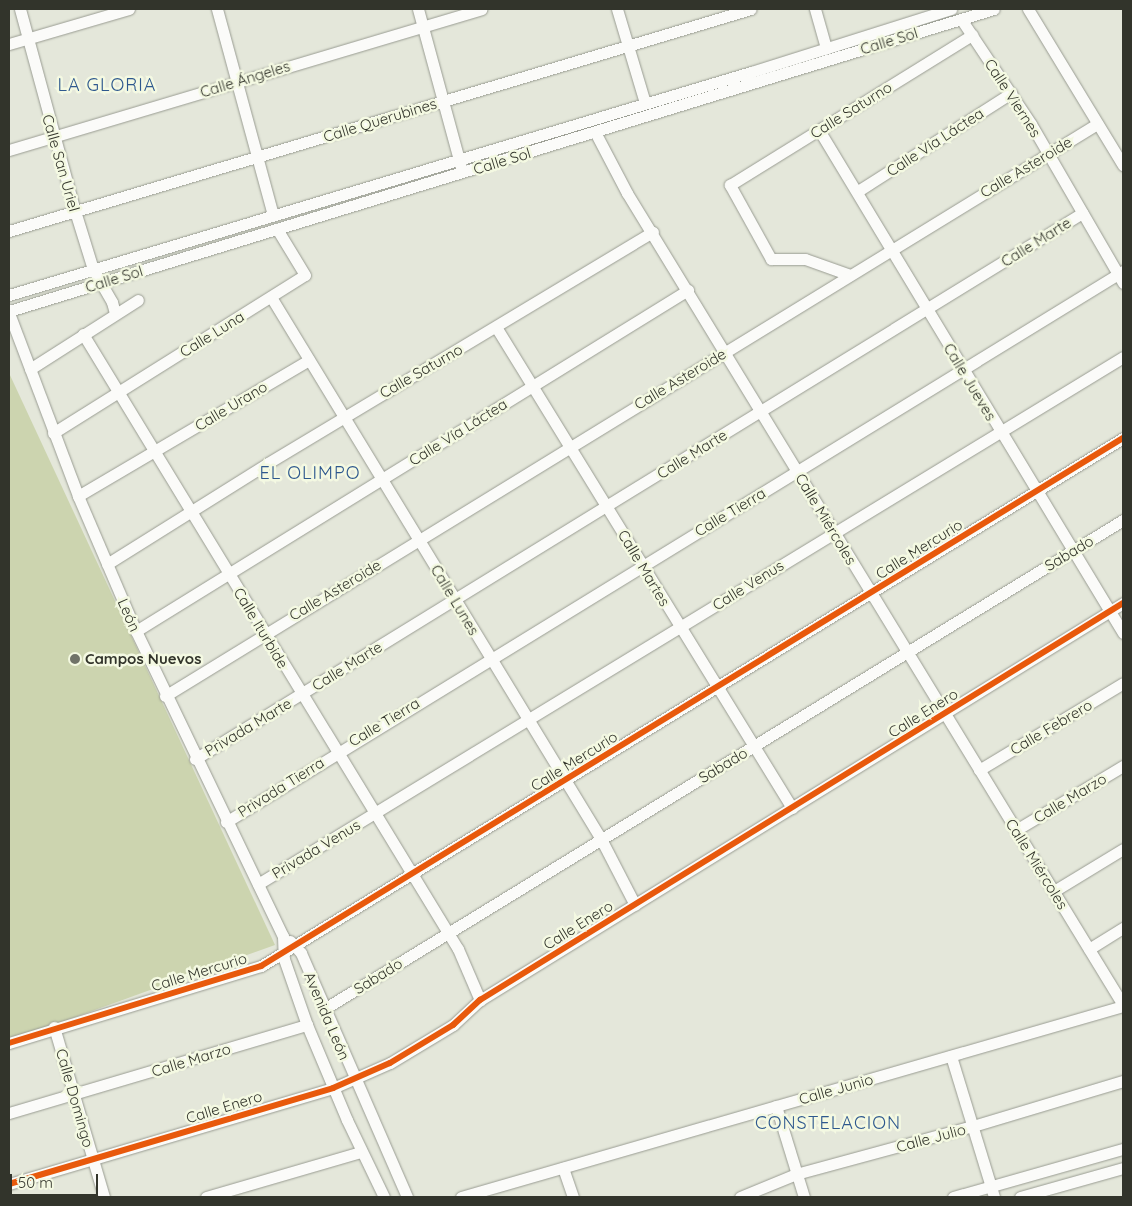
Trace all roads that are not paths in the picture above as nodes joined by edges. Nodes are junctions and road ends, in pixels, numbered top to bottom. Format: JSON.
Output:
{"nodes":[{"id":1,"x":20,"y":9,"type":"edge"},
{"id":2,"x":129,"y":9,"type":"edge"},
{"id":3,"x":217,"y":9,"type":"edge"},
{"id":4,"x":418,"y":9,"type":"edge"},
{"id":5,"x":481,"y":9,"type":"edge"},
{"id":6,"x":617,"y":9,"type":"edge"},
{"id":7,"x":751,"y":9,"type":"edge"},
{"id":8,"x":815,"y":9,"type":"edge"},
{"id":9,"x":951,"y":9,"type":"edge"},
{"id":10,"x":994,"y":9,"type":"edge"},
{"id":11,"x":1028,"y":9,"type":"edge"},
{"id":12,"x":961,"y":19,"type":"junction"},
{"id":13,"x":423,"y":26,"type":"junction"},
{"id":14,"x":972,"y":36,"type":"junction"},
{"id":15,"x":27,"y":39,"type":"junction"},
{"id":16,"x":9,"y":44,"type":"edge"},
{"id":17,"x":628,"y":46,"type":"junction"},
{"id":18,"x":826,"y":48,"type":"junction"},
{"id":19,"x":237,"y":82,"type":"junction"},
{"id":20,"x":1011,"y":93,"type":"junction"},
{"id":21,"x":443,"y":101,"type":"junction"},
{"id":22,"x":645,"y":103,"type":"junction"},
{"id":23,"x":1097,"y":124,"type":"junction"},
{"id":24,"x":819,"y":130,"type":"junction"},
{"id":25,"x":595,"y":132,"type":"junction"},
{"id":26,"x":53,"y":137,"type":"junction"},
{"id":27,"x":9,"y":150,"type":"edge"},
{"id":28,"x":1049,"y":154,"type":"junction"},
{"id":29,"x":257,"y":156,"type":"junction"},
{"id":30,"x":459,"y":160,"type":"junction"},
{"id":31,"x":1123,"y":165,"type":"edge"},
{"id":32,"x":463,"y":173,"type":"junction"},
{"id":33,"x":858,"y":191,"type":"junction"},
{"id":34,"x":75,"y":211,"type":"junction"},
{"id":35,"x":1082,"y":213,"type":"junction"},
{"id":36,"x":273,"y":215,"type":"junction"},
{"id":37,"x":277,"y":229,"type":"junction"},
{"id":38,"x":9,"y":231,"type":"edge"},
{"id":39,"x":652,"y":232,"type":"junction"},
{"id":40,"x":892,"y":249,"type":"junction"},
{"id":41,"x":93,"y":269,"type":"junction"},
{"id":42,"x":850,"y":275,"type":"junction"},
{"id":43,"x":1122,"y":276,"type":"edge"},
{"id":44,"x":101,"y":283,"type":"junction"},
{"id":45,"x":688,"y":290,"type":"junction"},
{"id":46,"x":9,"y":294,"type":"edge"},
{"id":47,"x":271,"y":297,"type":"junction"},
{"id":48,"x":138,"y":300,"type":"dead end"},
{"id":49,"x":927,"y":309,"type":"junction"},
{"id":50,"x":9,"y":312,"type":"edge"},
{"id":51,"x":115,"y":313,"type":"junction"},
{"id":52,"x":496,"y":327,"type":"junction"},
{"id":53,"x":83,"y":334,"type":"junction"},
{"id":54,"x":725,"y":351,"type":"junction"},
{"id":55,"x":1123,"y":357,"type":"edge"},
{"id":56,"x":309,"y":360,"type":"junction"},
{"id":57,"x":30,"y":369,"type":"junction"},
{"id":58,"x":963,"y":369,"type":"junction"},
{"id":59,"x":532,"y":386,"type":"junction"},
{"id":60,"x":119,"y":393,"type":"junction"},
{"id":61,"x":761,"y":412,"type":"junction"},
{"id":62,"x":344,"y":417,"type":"junction"},
{"id":63,"x":1000,"y":432,"type":"junction"},
{"id":64,"x":53,"y":433,"type":"junction"},
{"id":65,"x":1123,"y":438,"type":"edge"},
{"id":66,"x":570,"y":446,"type":"junction"},
{"id":67,"x":154,"y":451,"type":"junction"},
{"id":68,"x":797,"y":471,"type":"junction"},
{"id":69,"x":382,"y":479,"type":"junction"},
{"id":70,"x":1036,"y":491,"type":"junction"},
{"id":71,"x":78,"y":496,"type":"junction"},
{"id":72,"x":606,"y":506,"type":"junction"},
{"id":73,"x":190,"y":511,"type":"junction"},
{"id":74,"x":1123,"y":520,"type":"edge"},
{"id":75,"x":834,"y":532,"type":"junction"},
{"id":76,"x":418,"y":539,"type":"junction"},
{"id":77,"x":1073,"y":550,"type":"junction"},
{"id":78,"x":106,"y":564,"type":"junction"},
{"id":79,"x":642,"y":565,"type":"junction"},
{"id":80,"x":228,"y":574,"type":"junction"},
{"id":81,"x":870,"y":593,"type":"junction"},
{"id":82,"x":455,"y":599,"type":"junction"},
{"id":83,"x":1123,"y":603,"type":"edge"},
{"id":84,"x":1110,"y":611,"type":"junction"},
{"id":85,"x":680,"y":627,"type":"junction"},
{"id":86,"x":136,"y":631,"type":"junction"},
{"id":87,"x":264,"y":633,"type":"junction"},
{"id":88,"x":1123,"y":633,"type":"edge"},
{"id":89,"x":907,"y":652,"type":"junction"},
{"id":90,"x":490,"y":657,"type":"junction"},
{"id":91,"x":1123,"y":683,"type":"edge"},
{"id":92,"x":717,"y":687,"type":"junction"},
{"id":93,"x":300,"y":694,"type":"junction"},
{"id":94,"x":165,"y":696,"type":"junction"},
{"id":95,"x":945,"y":714,"type":"junction"},
{"id":96,"x":528,"y":720,"type":"junction"},
{"id":97,"x":754,"y":746,"type":"junction"},
{"id":98,"x":336,"y":752,"type":"junction"},
{"id":99,"x":195,"y":759,"type":"junction"},
{"id":100,"x":1123,"y":766,"type":"edge"},
{"id":101,"x":979,"y":770,"type":"junction"},
{"id":102,"x":565,"y":781,"type":"junction"},
{"id":103,"x":792,"y":808,"type":"junction"},
{"id":104,"x":374,"y":814,"type":"junction"},
{"id":105,"x":226,"y":822,"type":"junction"},
{"id":106,"x":1016,"y":830,"type":"junction"},
{"id":107,"x":601,"y":839,"type":"junction"},
{"id":108,"x":1123,"y":849,"type":"edge"},
{"id":109,"x":411,"y":875,"type":"junction"},
{"id":110,"x":258,"y":884,"type":"junction"},
{"id":111,"x":1054,"y":891,"type":"junction"},
{"id":112,"x":635,"y":905,"type":"junction"},
{"id":113,"x":1123,"y":928,"type":"edge"},
{"id":114,"x":447,"y":934,"type":"junction"},
{"id":115,"x":283,"y":936,"type":"junction"},
{"id":116,"x":296,"y":945,"type":"junction"},
{"id":117,"x":1089,"y":949,"type":"junction"},
{"id":118,"x":283,"y":952,"type":"junction"},
{"id":119,"x":480,"y":1000,"type":"junction"},
{"id":120,"x":1123,"y":1006,"type":"edge"},
{"id":121,"x":324,"y":1009,"type":"junction"},
{"id":122,"x":308,"y":1025,"type":"junction"},
{"id":123,"x":54,"y":1027,"type":"junction"},
{"id":124,"x":9,"y":1043,"type":"edge"},
{"id":125,"x":952,"y":1056,"type":"junction"},
{"id":126,"x":353,"y":1078,"type":"junction"},
{"id":127,"x":1123,"y":1081,"type":"edge"},
{"id":128,"x":333,"y":1088,"type":"junction"},
{"id":129,"x":74,"y":1094,"type":"junction"},
{"id":130,"x":776,"y":1106,"type":"junction"},
{"id":131,"x":9,"y":1113,"type":"edge"},
{"id":132,"x":973,"y":1126,"type":"junction"},
{"id":133,"x":1123,"y":1149,"type":"edge"},
{"id":134,"x":362,"y":1152,"type":"junction"},
{"id":135,"x":93,"y":1159,"type":"junction"},
{"id":136,"x":563,"y":1168,"type":"junction"},
{"id":137,"x":1123,"y":1168,"type":"edge"},
{"id":138,"x":796,"y":1174,"type":"junction"},
{"id":139,"x":9,"y":1184,"type":"edge"},
{"id":140,"x":992,"y":1192,"type":"edge"},
{"id":141,"x":104,"y":1197,"type":"edge"},
{"id":142,"x":206,"y":1197,"type":"edge"},
{"id":143,"x":384,"y":1197,"type":"edge"},
{"id":144,"x":407,"y":1197,"type":"edge"},
{"id":145,"x":462,"y":1197,"type":"edge"},
{"id":146,"x":573,"y":1197,"type":"edge"},
{"id":147,"x":740,"y":1197,"type":"edge"},
{"id":148,"x":804,"y":1197,"type":"edge"},
{"id":149,"x":953,"y":1197,"type":"edge"},
{"id":150,"x":1020,"y":1197,"type":"edge"}],
"edges":[{"from":1,"to":15,"type":"street","name":"Calle San Uriel"},
{"from":2,"to":15,"type":"street"},
{"from":3,"to":19,"type":"street"},
{"from":4,"to":13,"type":"street"},
{"from":5,"to":13,"type":"street","name":"Calle Ángeles"},
{"from":6,"to":17,"type":"street"},
{"from":7,"to":17,"type":"street","name":"Calle Querubines"},
{"from":8,"to":18,"type":"street"},
{"from":9,"to":18,"type":"street","name":"Calle Sol"},
{"from":10,"to":12,"type":"street","name":"Calle Sol"},
{"from":11,"to":23,"type":"street"},
{"from":12,"to":14,"type":"street","name":"Calle Viernes"},
{"from":12,"to":25,"type":"street","name":"Calle Sol"},
{"from":13,"to":19,"type":"street","name":"Calle Ángeles"},
{"from":13,"to":21,"type":"street"},
{"from":14,"to":20,"type":"street","name":"Calle Viernes"},
{"from":14,"to":24,"type":"street","name":"Calle Saturno"},
{"from":15,"to":16,"type":"street"},
{"from":15,"to":26,"type":"street","name":"Calle San Uriel"},
{"from":17,"to":21,"type":"street","name":"Calle Querubines"},
{"from":17,"to":22,"type":"street"},
{"from":18,"to":22,"type":"street","name":"Calle Sol"},
{"from":19,"to":26,"type":"street","name":"Calle Ángeles"},
{"from":19,"to":29,"type":"street"},
{"from":20,"to":28,"type":"street","name":"Calle Viernes"},
{"from":20,"to":33,"type":"street","name":"Calle Vía Láctea"},
{"from":21,"to":29,"type":"street","name":"Calle Querubines"},
{"from":21,"to":30,"type":"street"},
{"from":22,"to":30,"type":"street","name":"Calle Sol"},
{"from":23,"to":28,"type":"street","name":"Calle Asteroide"},
{"from":23,"to":31,"type":"street"},
{"from":24,"to":33,"type":"street","name":"Calle Jueves"},
{"from":24,"to":42,"type":"street","name":"Calle Saturno"},
{"from":25,"to":32,"type":"street","name":"Calle Sol"},
{"from":25,"to":39,"type":"street","name":"Calle Miércoles"},
{"from":26,"to":27,"type":"street","name":"Calle Ángeles"},
{"from":26,"to":34,"type":"street","name":"Calle San Uriel"},
{"from":28,"to":35,"type":"street","name":"Calle Viernes"},
{"from":28,"to":40,"type":"street","name":"Calle Asteroide"},
{"from":29,"to":34,"type":"street","name":"Calle Querubines"},
{"from":29,"to":36,"type":"street"},
{"from":30,"to":32,"type":"street"},
{"from":30,"to":36,"type":"street","name":"Calle Sol"},
{"from":32,"to":37,"type":"street","name":"Calle Sol"},
{"from":33,"to":40,"type":"street","name":"Calle Jueves"},
{"from":34,"to":38,"type":"street","name":"Calle Querubines"},
{"from":34,"to":41,"type":"street","name":"Calle San Uriel"},
{"from":35,"to":43,"type":"street","name":"Calle Viernes"},
{"from":35,"to":49,"type":"street","name":"Calle Marte"},
{"from":36,"to":41,"type":"street","name":"Calle Sol"},
{"from":37,"to":44,"type":"street","name":"Calle Sol"},
{"from":37,"to":47,"type":"street","name":"Calle Luna"},
{"from":39,"to":45,"type":"street","name":"Calle Miércoles"},
{"from":39,"to":52,"type":"street","name":"Calle Saturno"},
{"from":40,"to":42,"type":"street","name":"Calle Asteroide"},
{"from":40,"to":49,"type":"street","name":"Calle Jueves"},
{"from":41,"to":44,"type":"street","name":"Calle San Uriel"},
{"from":41,"to":46,"type":"street","name":"Calle Sol"},
{"from":42,"to":54,"type":"street","name":"Calle Asteroide"},
{"from":43,"to":58,"type":"street","name":"Calle Tierra"},
{"from":44,"to":50,"type":"street","name":"Calle Sol"},
{"from":44,"to":51,"type":"street","name":"Calle San Uriel"},
{"from":45,"to":54,"type":"street","name":"Calle Miércoles"},
{"from":45,"to":59,"type":"street","name":"Calle Vía Láctea"},
{"from":47,"to":56,"type":"street","name":"Calle Lunes"},
{"from":47,"to":60,"type":"street","name":"Calle Luna"},
{"from":48,"to":51,"type":"street"},
{"from":49,"to":58,"type":"street","name":"Calle Jueves"},
{"from":49,"to":61,"type":"street","name":"Calle Marte"},
{"from":50,"to":57,"type":"street","name":"León"},
{"from":51,"to":53,"type":"street"},
{"from":52,"to":59,"type":"street","name":"Calle Martes"},
{"from":52,"to":62,"type":"street","name":"Calle Saturno"},
{"from":53,"to":57,"type":"street"},
{"from":53,"to":60,"type":"street","name":"Calle Iturbide"},
{"from":54,"to":61,"type":"street","name":"Calle Miércoles"},
{"from":54,"to":66,"type":"street","name":"Calle Asteroide"},
{"from":55,"to":63,"type":"street","name":"Calle Venus"},
{"from":56,"to":62,"type":"street","name":"Calle Lunes"},
{"from":56,"to":67,"type":"street","name":"Calle Urano"},
{"from":57,"to":64,"type":"street","name":"León"},
{"from":58,"to":63,"type":"street","name":"Calle Jueves"},
{"from":58,"to":68,"type":"street","name":"Calle Tierra"},
{"from":59,"to":66,"type":"street","name":"Calle Martes"},
{"from":59,"to":69,"type":"street","name":"Calle Vía Láctea"},
{"from":60,"to":64,"type":"street","name":"Calle Luna"},
{"from":60,"to":67,"type":"street","name":"Calle Iturbide"},
{"from":61,"to":68,"type":"street","name":"Calle Miércoles"},
{"from":61,"to":72,"type":"street","name":"Calle Marte"},
{"from":62,"to":69,"type":"street","name":"Calle Lunes"},
{"from":62,"to":73,"type":"street","name":"Calle Saturno"},
{"from":63,"to":70,"type":"street","name":"Calle Jueves"},
{"from":63,"to":75,"type":"street","name":"Calle Venus"},
{"from":64,"to":71,"type":"street","name":"León"},
{"from":65,"to":70,"type":"street","name":"Calle Mercurio"},
{"from":66,"to":72,"type":"street","name":"Calle Martes"},
{"from":66,"to":76,"type":"street","name":"Calle Asteroide"},
{"from":67,"to":71,"type":"street","name":"Calle Urano"},
{"from":67,"to":73,"type":"street","name":"Calle Iturbide"},
{"from":68,"to":75,"type":"street","name":"Calle Miércoles"},
{"from":68,"to":79,"type":"street","name":"Calle Tierra"},
{"from":69,"to":76,"type":"street","name":"Calle Lunes"},
{"from":69,"to":80,"type":"street","name":"Calle Vía Láctea"},
{"from":70,"to":77,"type":"street","name":"Calle Jueves"},
{"from":70,"to":81,"type":"street","name":"Calle Mercurio"},
{"from":71,"to":78,"type":"street","name":"León"},
{"from":72,"to":79,"type":"street","name":"Calle Martes"},
{"from":72,"to":82,"type":"street","name":"Calle Marte"},
{"from":73,"to":78,"type":"street","name":"Calle Saturno"},
{"from":73,"to":80,"type":"street","name":"Calle Iturbide"},
{"from":74,"to":77,"type":"street","name":"Sabado"},
{"from":75,"to":81,"type":"street","name":"Calle Miércoles"},
{"from":75,"to":85,"type":"street","name":"Calle Venus"},
{"from":76,"to":82,"type":"street","name":"Calle Lunes"},
{"from":76,"to":87,"type":"street","name":"Calle Asteroide"},
{"from":77,"to":84,"type":"street","name":"Calle Jueves"},
{"from":77,"to":89,"type":"street","name":"Sabado"},
{"from":78,"to":86,"type":"street","name":"León"},
{"from":79,"to":85,"type":"street","name":"Calle Martes"},
{"from":79,"to":90,"type":"street","name":"Calle Tierra"},
{"from":80,"to":86,"type":"street","name":"Calle Vía Láctea"},
{"from":80,"to":87,"type":"street","name":"Calle Iturbide"},
{"from":81,"to":89,"type":"street","name":"Calle Miércoles"},
{"from":81,"to":92,"type":"street","name":"Calle Mercurio"},
{"from":82,"to":90,"type":"street","name":"Calle Lunes"},
{"from":82,"to":93,"type":"street","name":"Calle Marte"},
{"from":83,"to":84,"type":"street","name":"Calle Enero"},
{"from":84,"to":88,"type":"street","name":"Calle Jueves"},
{"from":84,"to":95,"type":"street","name":"Calle Enero"},
{"from":85,"to":92,"type":"street","name":"Calle Martes"},
{"from":85,"to":96,"type":"street","name":"Calle Venus"},
{"from":86,"to":94,"type":"street","name":"León"},
{"from":87,"to":93,"type":"street","name":"Calle Iturbide"},
{"from":87,"to":94,"type":"street","name":"Calle Asteroide"},
{"from":89,"to":95,"type":"street","name":"Calle Miércoles"},
{"from":89,"to":97,"type":"street","name":"Sabado"},
{"from":90,"to":96,"type":"street","name":"Calle Lunes"},
{"from":90,"to":98,"type":"street","name":"Calle Tierra"},
{"from":91,"to":101,"type":"street","name":"Calle Febrero"},
{"from":92,"to":97,"type":"street","name":"Calle Martes"},
{"from":92,"to":102,"type":"street","name":"Calle Mercurio"},
{"from":93,"to":98,"type":"street","name":"Calle Iturbide"},
{"from":93,"to":99,"type":"street","name":"Privada Marte"},
{"from":94,"to":99,"type":"street","name":"León"},
{"from":95,"to":101,"type":"street","name":"Calle Miércoles"},
{"from":95,"to":103,"type":"street","name":"Calle Enero"},
{"from":96,"to":102,"type":"street","name":"Calle Lunes"},
{"from":96,"to":104,"type":"street","name":"Calle Venus"},
{"from":97,"to":103,"type":"street","name":"Calle Martes"},
{"from":97,"to":107,"type":"street","name":"Sabado"},
{"from":98,"to":104,"type":"street","name":"Calle Iturbide"},
{"from":98,"to":105,"type":"street","name":"Privada Tierra"},
{"from":99,"to":105,"type":"street","name":"León"},
{"from":100,"to":106,"type":"street","name":"Calle Marzo"},
{"from":101,"to":106,"type":"street","name":"Calle Miércoles"},
{"from":102,"to":107,"type":"street","name":"Calle Lunes"},
{"from":102,"to":109,"type":"street","name":"Calle Mercurio"},
{"from":103,"to":112,"type":"street","name":"Calle Enero"},
{"from":104,"to":109,"type":"street","name":"Calle Iturbide"},
{"from":104,"to":110,"type":"street","name":"Privada Venus"},
{"from":105,"to":110,"type":"street","name":"León"},
{"from":106,"to":111,"type":"street","name":"Calle Miércoles"},
{"from":107,"to":112,"type":"street","name":"Calle Lunes"},
{"from":107,"to":114,"type":"street","name":"Sabado"},
{"from":108,"to":111,"type":"street"},
{"from":109,"to":114,"type":"street","name":"Calle Iturbide"},
{"from":109,"to":116,"type":"street","name":"Calle Mercurio"},
{"from":110,"to":115,"type":"street","name":"León"},
{"from":111,"to":117,"type":"street","name":"Calle Miércoles"},
{"from":112,"to":119,"type":"street","name":"Calle Enero"},
{"from":113,"to":117,"type":"street"},
{"from":114,"to":119,"type":"street","name":"Calle Iturbide"},
{"from":114,"to":121,"type":"street","name":"Sabado"},
{"from":115,"to":116,"type":"street","name":"León"},
{"from":115,"to":118,"type":"street","name":"León"},
{"from":116,"to":118,"type":"street","name":"Calle Mercurio"},
{"from":116,"to":121,"type":"street","name":"Avenida León"},
{"from":117,"to":120,"type":"street","name":"Calle Miércoles"},
{"from":118,"to":122,"type":"street","name":"Avenida León"},
{"from":118,"to":123,"type":"street","name":"Calle Mercurio"},
{"from":119,"to":126,"type":"street","name":"Calle Enero"},
{"from":120,"to":125,"type":"street","name":"Calle Junio"},
{"from":121,"to":126,"type":"street","name":"Avenida León"},
{"from":122,"to":128,"type":"street","name":"Avenida León"},
{"from":122,"to":129,"type":"street","name":"Calle Marzo"},
{"from":123,"to":124,"type":"street","name":"Calle Mercurio"},
{"from":123,"to":129,"type":"street","name":"Calle Domingo"},
{"from":125,"to":130,"type":"street","name":"Calle Junio"},
{"from":125,"to":132,"type":"street"},
{"from":126,"to":128,"type":"street","name":"Calle Enero"},
{"from":126,"to":144,"type":"street","name":"Avenida León"},
{"from":127,"to":132,"type":"street","name":"Calle Julio"},
{"from":128,"to":134,"type":"street","name":"Avenida León"},
{"from":128,"to":135,"type":"street","name":"Calle Enero"},
{"from":129,"to":131,"type":"street","name":"Calle Marzo"},
{"from":129,"to":135,"type":"street","name":"Calle Domingo"},
{"from":130,"to":136,"type":"street","name":"Calle Junio"},
{"from":130,"to":138,"type":"street"},
{"from":132,"to":138,"type":"street","name":"Calle Julio"},
{"from":132,"to":140,"type":"street"},
{"from":133,"to":140,"type":"street"},
{"from":134,"to":142,"type":"street"},
{"from":134,"to":143,"type":"street","name":"Avenida León"},
{"from":135,"to":139,"type":"street","name":"Calle Enero"},
{"from":135,"to":141,"type":"street","name":"Calle Domingo"},
{"from":136,"to":145,"type":"street","name":"Calle Junio"},
{"from":136,"to":146,"type":"street"},
{"from":137,"to":150,"type":"street"},
{"from":138,"to":147,"type":"street","name":"Calle Julio"},
{"from":138,"to":148,"type":"street"},
{"from":140,"to":149,"type":"street"}]}
